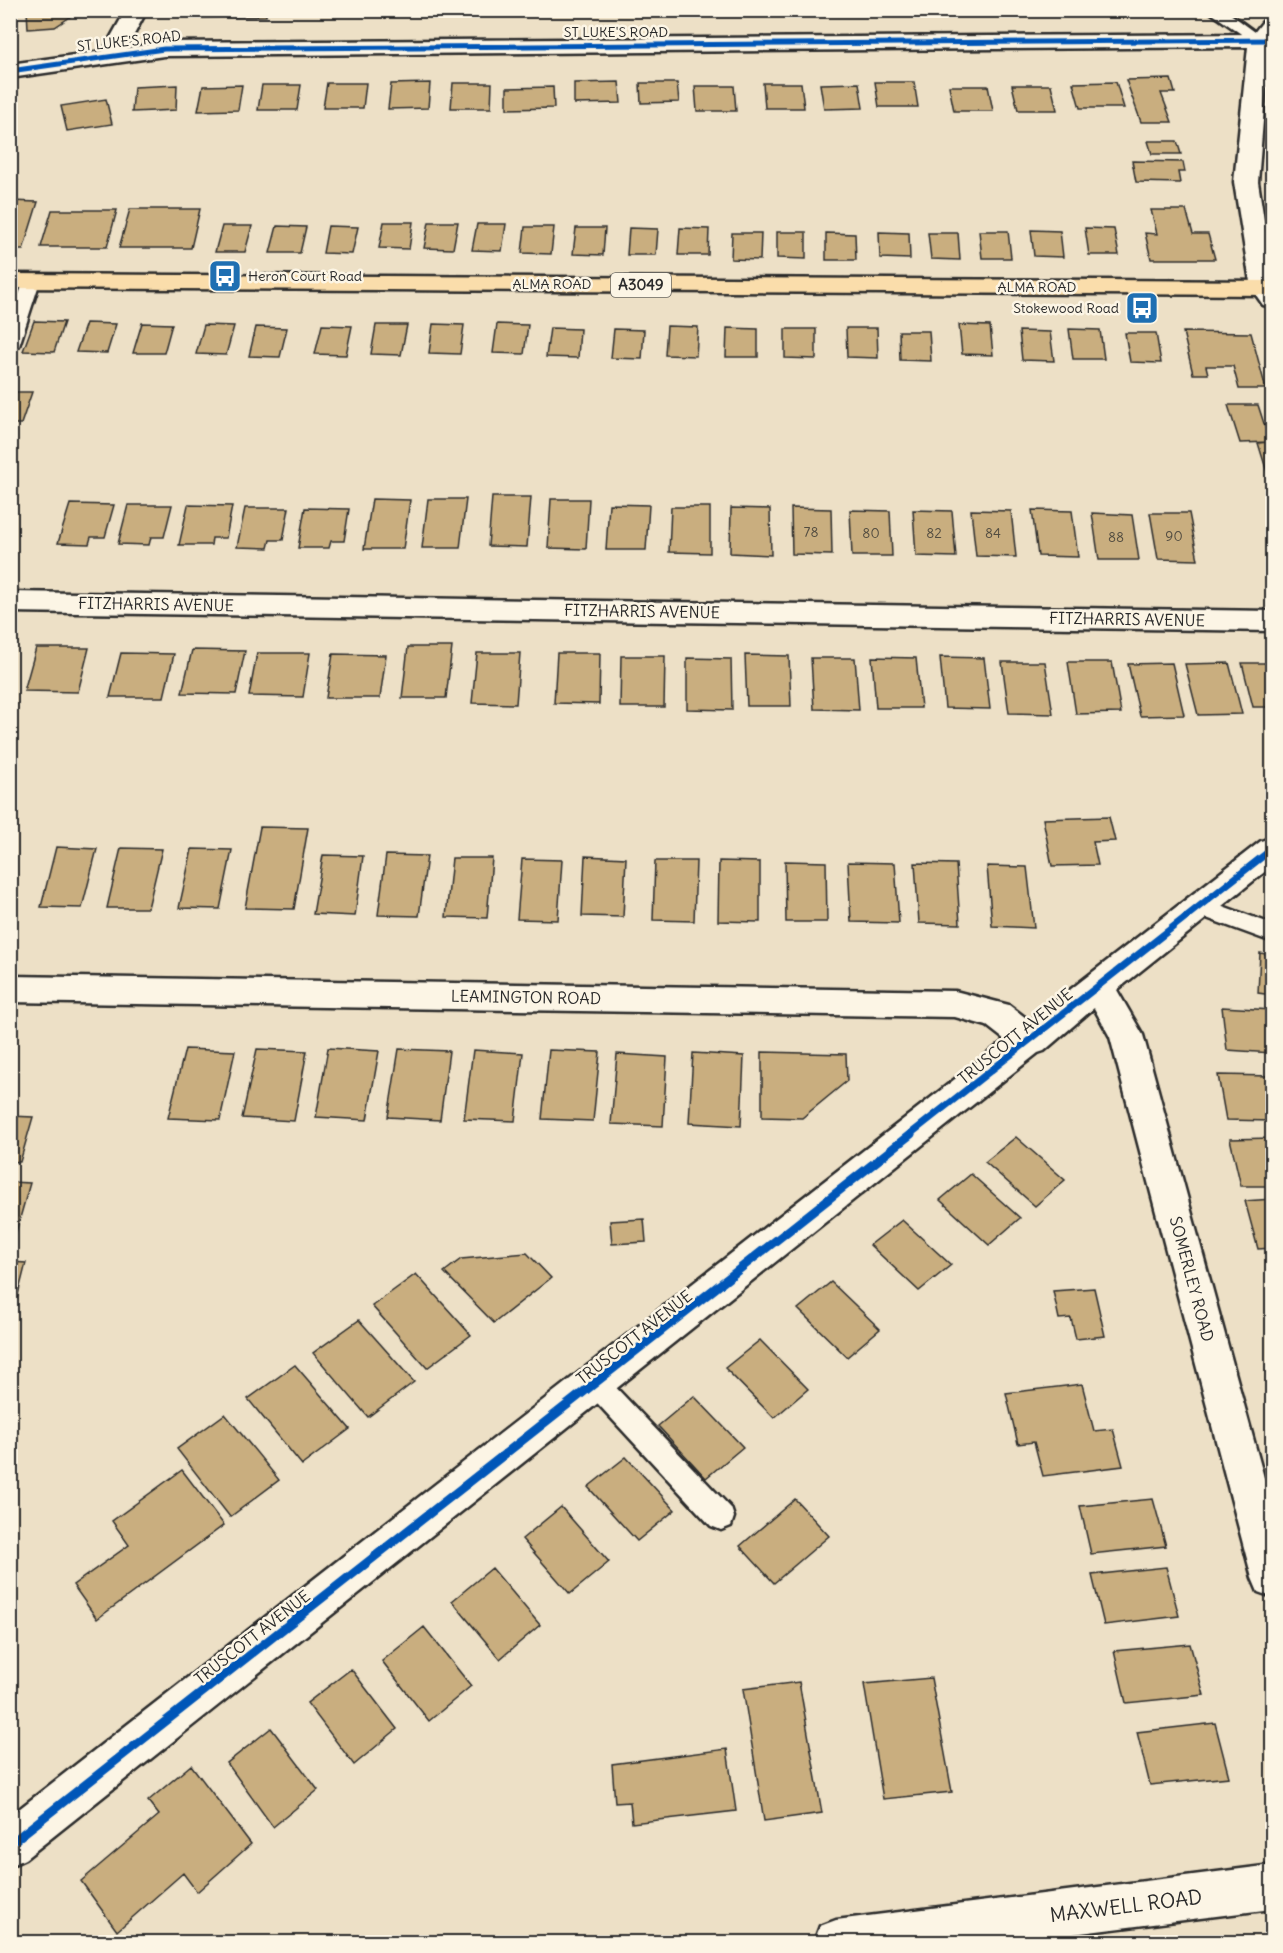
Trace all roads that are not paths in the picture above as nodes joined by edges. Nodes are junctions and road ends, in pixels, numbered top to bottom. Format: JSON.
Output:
{"nodes":[{"id":1,"x":137,"y":10,"type":"edge"},
{"id":2,"x":1214,"y":10,"type":"edge"},
{"id":3,"x":1268,"y":35,"type":"edge"},
{"id":4,"x":112,"y":55,"type":"junction"},
{"id":5,"x":10,"y":71,"type":"edge"},
{"id":6,"x":21,"y":281,"type":"edge"},
{"id":7,"x":1269,"y":292,"type":"edge"},
{"id":8,"x":10,"y":346,"type":"edge"},
{"id":9,"x":10,"y":602,"type":"edge"},
{"id":10,"x":1272,"y":621,"type":"edge"},
{"id":11,"x":1272,"y":849,"type":"edge"},
{"id":12,"x":1198,"y":906,"type":"junction"},
{"id":13,"x":1272,"y":933,"type":"edge"},
{"id":14,"x":1098,"y":986,"type":"junction"},
{"id":15,"x":10,"y":989,"type":"edge"},
{"id":16,"x":1032,"y":1041,"type":"junction"},
{"id":17,"x":596,"y":1384,"type":"junction"},
{"id":18,"x":721,"y":1517,"type":"dead end"},
{"id":19,"x":1272,"y":1578,"type":"edge"},
{"id":20,"x":10,"y":1844,"type":"edge"},
{"id":21,"x":1272,"y":1887,"type":"edge"},
{"id":22,"x":836,"y":1942,"type":"edge"}],
"edges":[{"from":1,"to":4,"type":"street"},
{"from":2,"to":3,"type":"lane"},
{"from":3,"to":4,"type":"street","name":"ST LUKE'S ROAD"},
{"from":3,"to":7,"type":"street"},
{"from":4,"to":5,"type":"street","name":"ST LUKE'S ROAD"},
{"from":6,"to":7,"type":"main road","name":"ALMA ROAD","number":"A3049"},
{"from":6,"to":8,"type":"lane"},
{"from":9,"to":10,"type":"street","name":"FITZHARRIS AVENUE"},
{"from":11,"to":12,"type":"street","name":"TRUSCOTT AVENUE"},
{"from":12,"to":13,"type":"lane"},
{"from":12,"to":14,"type":"street","name":"TRUSCOTT AVENUE"},
{"from":14,"to":16,"type":"street","name":"TRUSCOTT AVENUE"},
{"from":14,"to":19,"type":"street","name":"SOMERLEY ROAD"},
{"from":15,"to":16,"type":"street","name":"LEAMINGTON ROAD"},
{"from":16,"to":17,"type":"street","name":"TRUSCOTT AVENUE"},
{"from":17,"to":18,"type":"lane"},
{"from":17,"to":20,"type":"street","name":"TRUSCOTT AVENUE"},
{"from":21,"to":22,"type":"street","name":"MAXWELL ROAD"}]}
